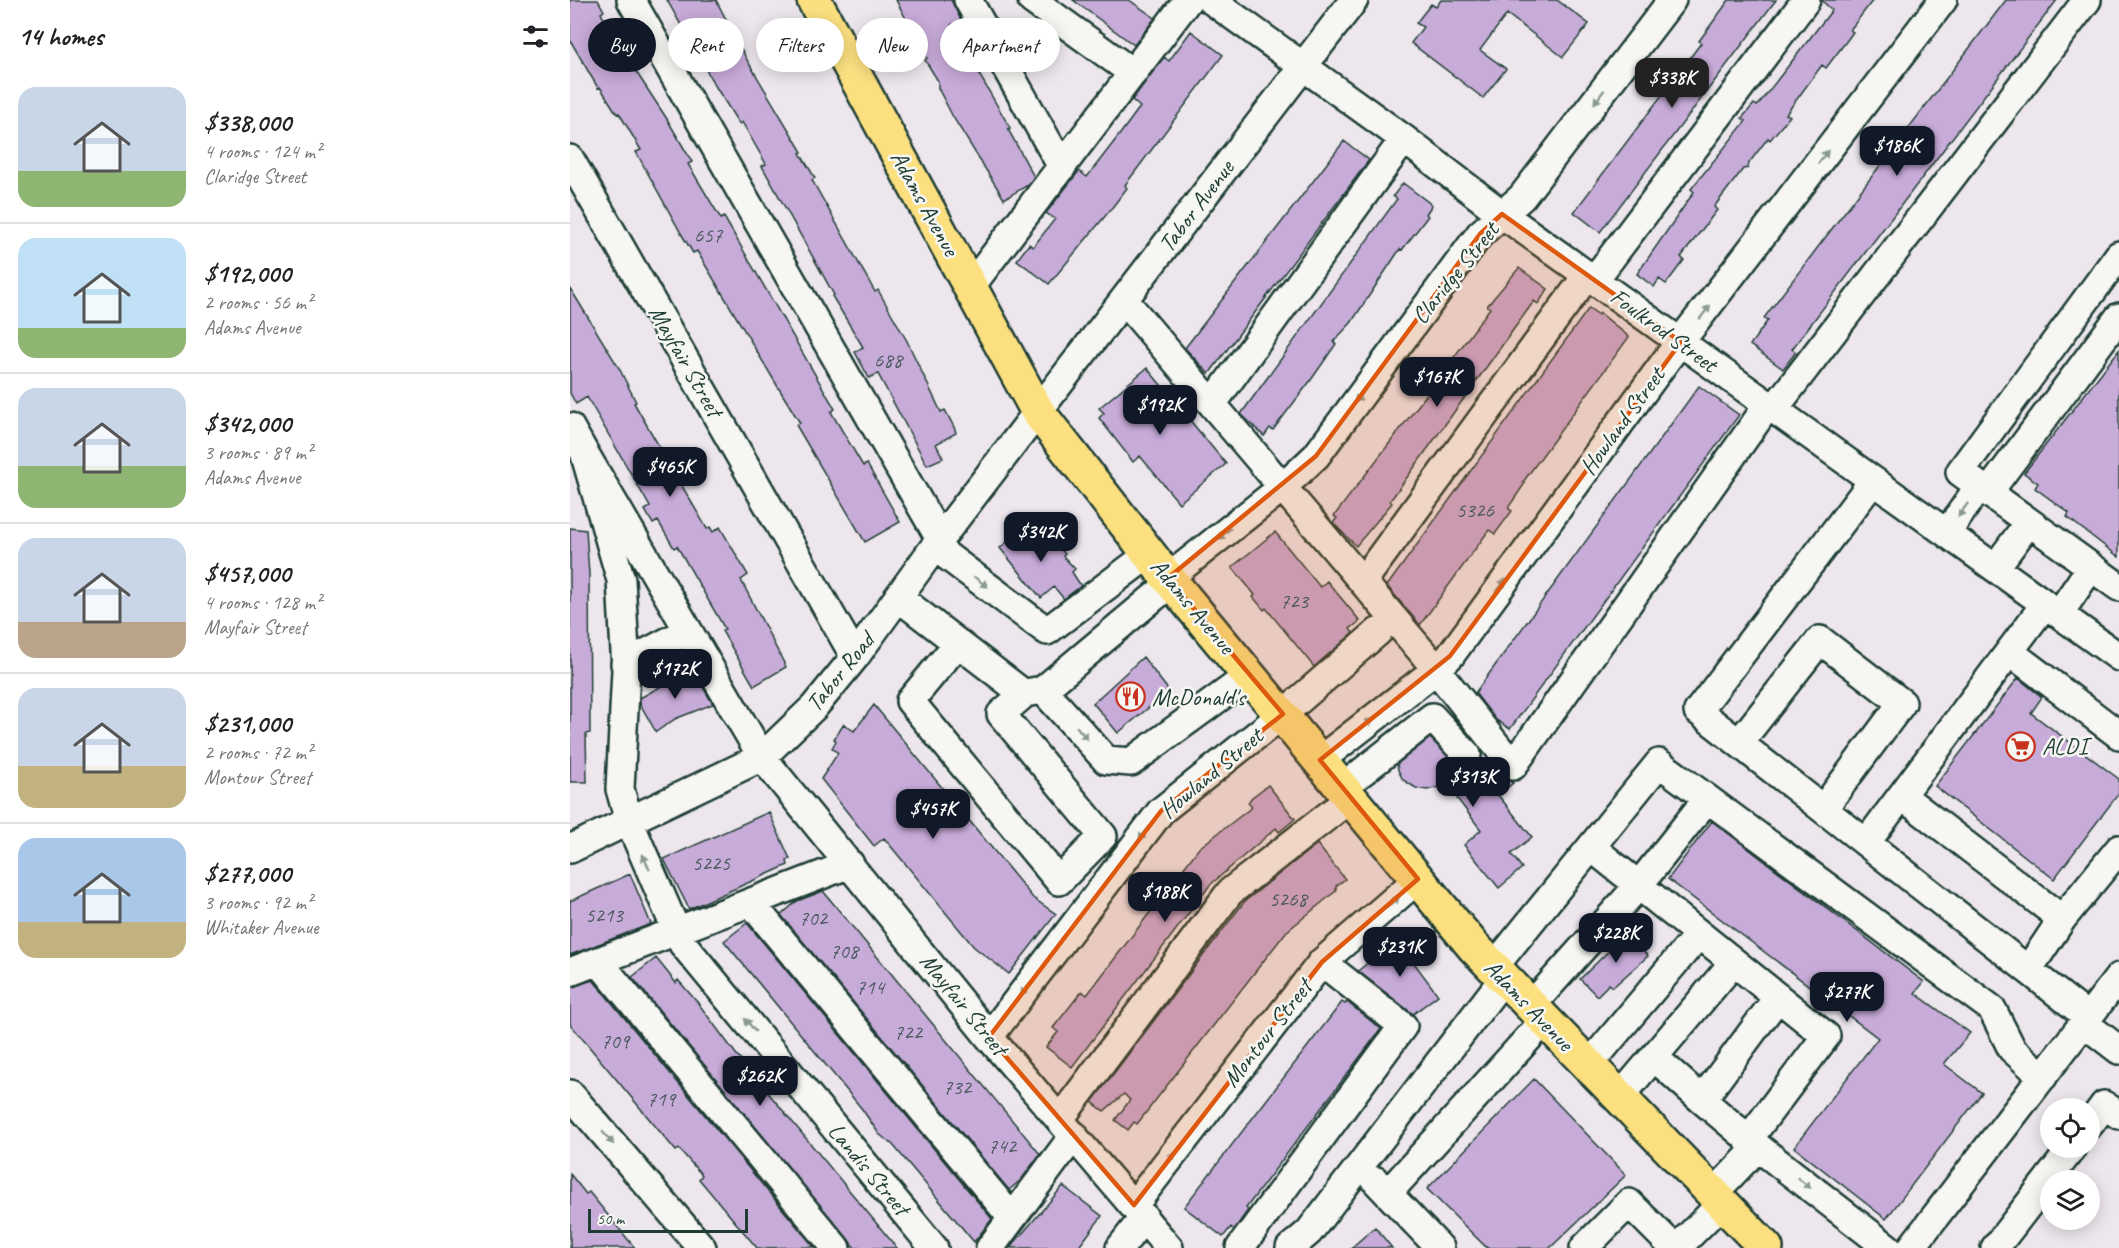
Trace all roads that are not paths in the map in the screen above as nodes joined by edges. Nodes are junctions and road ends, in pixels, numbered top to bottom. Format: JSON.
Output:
{"nodes":[{"id":1,"x":631,"y":0,"type":"edge"},
{"id":2,"x":814,"y":0,"type":"edge"},
{"id":3,"x":969,"y":0,"type":"edge"},
{"id":4,"x":1032,"y":0,"type":"edge"},
{"id":5,"x":1188,"y":0,"type":"edge"},
{"id":6,"x":1211,"y":0,"type":"edge"},
{"id":7,"x":1354,"y":0,"type":"edge"},
{"id":8,"x":1672,"y":0,"type":"edge"},
{"id":9,"x":1806,"y":0,"type":"edge"},
{"id":10,"x":1943,"y":0,"type":"edge"},
{"id":11,"x":2086,"y":0,"type":"edge"},
{"id":12,"x":1304,"y":66,"type":"junction"},
{"id":13,"x":1133,"y":73,"type":"junction"},
{"id":14,"x":1404,"y":139,"type":"junction"},
{"id":15,"x":570,"y":159,"type":"edge"},
{"id":16,"x":1062,"y":167,"type":"junction"},
{"id":17,"x":1503,"y":214,"type":"junction"},
{"id":18,"x":2118,"y":259,"type":"edge"},
{"id":19,"x":1591,"y":276,"type":"junction"},
{"id":20,"x":971,"y":286,"type":"junction"},
{"id":21,"x":1124,"y":300,"type":"junction"},
{"id":22,"x":2119,"y":317,"type":"edge"},
{"id":23,"x":1682,"y":342,"type":"junction"},
{"id":24,"x":1213,"y":403,"type":"junction"},
{"id":25,"x":1771,"y":407,"type":"junction"},
{"id":26,"x":1038,"y":412,"type":"junction"},
{"id":27,"x":570,"y":427,"type":"edge"},
{"id":28,"x":584,"y":452,"type":"junction"},
{"id":29,"x":1873,"y":481,"type":"junction"},
{"id":30,"x":1284,"y":486,"type":"junction"},
{"id":31,"x":1984,"y":489,"type":"junction"},
{"id":32,"x":2029,"y":522,"type":"junction"},
{"id":33,"x":1947,"y":533,"type":"junction"},
{"id":34,"x":937,"y":543,"type":"junction"},
{"id":35,"x":2091,"y":567,"type":"junction"},
{"id":36,"x":1995,"y":568,"type":"junction"},
{"id":37,"x":1163,"y":571,"type":"junction"},
{"id":38,"x":1363,"y":581,"type":"junction"},
{"id":39,"x":2119,"y":587,"type":"edge"},
{"id":40,"x":898,"y":597,"type":"junction"},
{"id":41,"x":2052,"y":609,"type":"junction"},
{"id":42,"x":688,"y":631,"type":"junction"},
{"id":43,"x":1378,"y":632,"type":"dead end"},
{"id":44,"x":958,"y":643,"type":"junction"},
{"id":45,"x":2010,"y":651,"type":"junction"},
{"id":46,"x":855,"y":657,"type":"junction"},
{"id":47,"x":2119,"y":657,"type":"edge"},
{"id":48,"x":626,"y":664,"type":"junction"},
{"id":49,"x":1437,"y":669,"type":"junction"},
{"id":50,"x":1251,"y":675,"type":"junction"},
{"id":51,"x":1034,"y":692,"type":"junction"},
{"id":52,"x":1283,"y":714,"type":"junction"},
{"id":53,"x":2119,"y":735,"type":"edge"},
{"id":54,"x":1739,"y":743,"type":"junction"},
{"id":55,"x":1467,"y":755,"type":"dead end"},
{"id":56,"x":762,"y":757,"type":"junction"},
{"id":57,"x":1320,"y":760,"type":"junction"},
{"id":58,"x":1348,"y":792,"type":"junction"},
{"id":59,"x":1902,"y":796,"type":"junction"},
{"id":60,"x":1707,"y":799,"type":"junction"},
{"id":61,"x":1823,"y":809,"type":"junction"},
{"id":62,"x":628,"y":821,"type":"junction"},
{"id":63,"x":1866,"y":843,"type":"junction"},
{"id":64,"x":1591,"y":847,"type":"junction"},
{"id":65,"x":570,"y":849,"type":"edge"},
{"id":66,"x":2119,"y":849,"type":"edge"},
{"id":67,"x":850,"y":864,"type":"junction"},
{"id":68,"x":1418,"y":879,"type":"junction"},
{"id":69,"x":1639,"y":885,"type":"junction"},
{"id":70,"x":751,"y":903,"type":"junction"},
{"id":71,"x":2062,"y":919,"type":"junction"},
{"id":72,"x":678,"y":932,"type":"junction"},
{"id":73,"x":1699,"y":934,"type":"junction"},
{"id":74,"x":599,"y":962,"type":"junction"},
{"id":75,"x":1322,"y":962,"type":"junction"},
{"id":76,"x":1734,"y":962,"type":"junction"},
{"id":77,"x":2028,"y":970,"type":"junction"},
{"id":78,"x":570,"y":972,"type":"edge"},
{"id":79,"x":1498,"y":974,"type":"junction"},
{"id":80,"x":2119,"y":977,"type":"edge"},
{"id":81,"x":1778,"y":997,"type":"junction"},
{"id":82,"x":1537,"y":1014,"type":"junction"},
{"id":83,"x":2086,"y":1020,"type":"junction"},
{"id":84,"x":989,"y":1037,"type":"junction"},
{"id":85,"x":2119,"y":1050,"type":"edge"},
{"id":86,"x":1654,"y":1057,"type":"junction"},
{"id":87,"x":1588,"y":1066,"type":"junction"},
{"id":88,"x":2043,"y":1077,"type":"junction"},
{"id":89,"x":570,"y":1094,"type":"edge"},
{"id":90,"x":1619,"y":1098,"type":"junction"},
{"id":91,"x":1702,"y":1100,"type":"junction"},
{"id":92,"x":2100,"y":1110,"type":"edge"},
{"id":93,"x":2119,"y":1115,"type":"edge"},
{"id":94,"x":1067,"y":1127,"type":"junction"},
{"id":95,"x":1753,"y":1144,"type":"junction"},
{"id":96,"x":2064,"y":1158,"type":"edge"},
{"id":97,"x":1361,"y":1165,"type":"junction"},
{"id":98,"x":1388,"y":1193,"type":"junction"},
{"id":99,"x":1718,"y":1199,"type":"junction"},
{"id":100,"x":1139,"y":1211,"type":"junction"},
{"id":101,"x":1012,"y":1218,"type":"junction"},
{"id":102,"x":702,"y":1248,"type":"edge"},
{"id":103,"x":836,"y":1248,"type":"edge"},
{"id":104,"x":934,"y":1248,"type":"edge"},
{"id":105,"x":990,"y":1248,"type":"edge"},
{"id":106,"x":1120,"y":1248,"type":"edge"},
{"id":107,"x":1169,"y":1248,"type":"edge"},
{"id":108,"x":1240,"y":1248,"type":"edge"},
{"id":109,"x":1290,"y":1248,"type":"edge"},
{"id":110,"x":1440,"y":1248,"type":"edge"},
{"id":111,"x":1584,"y":1248,"type":"edge"},
{"id":112,"x":1675,"y":1248,"type":"edge"},
{"id":113,"x":1766,"y":1248,"type":"edge"},
{"id":114,"x":1888,"y":1248,"type":"edge"},
{"id":115,"x":1911,"y":1248,"type":"edge"},
{"id":116,"x":1995,"y":1248,"type":"edge"}],
"edges":[{"from":1,"to":34,"type":"street"},
{"from":2,"to":20,"type":"highway","name":"Adams Avenue"},
{"from":3,"to":16,"type":"street"},
{"from":4,"to":13,"type":"street"},
{"from":5,"to":13,"type":"street"},
{"from":6,"to":12,"type":"street","name":"Foulkrod Street"},
{"from":7,"to":12,"type":"street","name":"Tabor Avenue"},
{"from":8,"to":17,"type":"street","name":"Claridge Street","one_way":true},
{"from":9,"to":19,"type":"street"},
{"from":23,"to":10,"type":"street","name":"Howland Street","one_way":true},
{"from":11,"to":25,"type":"street"},
{"from":12,"to":14,"type":"street","name":"Foulkrod Street"},
{"from":12,"to":21,"type":"street","name":"Tabor Avenue"},
{"from":13,"to":16,"type":"street"},
{"from":14,"to":17,"type":"street","name":"Foulkrod Street"},
{"from":14,"to":24,"type":"street"},
{"from":15,"to":46,"type":"street","name":"Mayfair Street"},
{"from":16,"to":20,"type":"street"},
{"from":17,"to":19,"type":"street","name":"Foulkrod Street"},
{"from":17,"to":30,"type":"street","name":"Claridge Street","one_way":true},
{"from":18,"to":31,"type":"street"},
{"from":19,"to":23,"type":"street","name":"Foulkrod Street"},
{"from":19,"to":38,"type":"street"},
{"from":20,"to":26,"type":"highway","name":"Adams Avenue"},
{"from":21,"to":24,"type":"street"},
{"from":21,"to":26,"type":"street","name":"Tabor Avenue"},
{"from":22,"to":31,"type":"street"},
{"from":23,"to":25,"type":"street","name":"Foulkrod Street"},
{"from":49,"to":23,"type":"street","name":"Howland Street","one_way":true},
{"from":24,"to":30,"type":"street"},
{"from":25,"to":29,"type":"street","name":"Foulkrod Street"},
{"from":25,"to":49,"type":"street"},
{"from":26,"to":34,"type":"street","name":"Tabor Road"},
{"from":26,"to":37,"type":"highway","name":"Adams Avenue"},
{"from":27,"to":28,"type":"street"},
{"from":28,"to":42,"type":"street","name":"Mayfair Street"},
{"from":28,"to":48,"type":"street","name":"Landis Street"},
{"from":29,"to":33,"type":"street","name":"Foulkrod Street"},
{"from":29,"to":54,"type":"street"},
{"from":30,"to":37,"type":"street","name":"Claridge Street","one_way":true},
{"from":30,"to":38,"type":"street"},
{"from":31,"to":32,"type":"street"},
{"from":31,"to":33,"type":"street","one_way":true},
{"from":32,"to":35,"type":"street"},
{"from":32,"to":36,"type":"street"},
{"from":33,"to":36,"type":"street","name":"Foulkrod Street"},
{"from":34,"to":37,"type":"street","one_way":true},
{"from":34,"to":40,"type":"street","name":"Tabor Road"},
{"from":35,"to":39,"type":"street"},
{"from":35,"to":41,"type":"street"},
{"from":36,"to":41,"type":"street","name":"Foulkrod Street"},
{"from":37,"to":50,"type":"highway","name":"Adams Avenue"},
{"from":37,"to":51,"type":"street"},
{"from":38,"to":49,"type":"street"},
{"from":40,"to":44,"type":"street"},
{"from":40,"to":46,"type":"street","name":"Tabor Road"},
{"from":41,"to":45,"type":"street"},
{"from":41,"to":47,"type":"street","name":"Foulkrod Street"},
{"from":42,"to":48,"type":"street"},
{"from":42,"to":56,"type":"street","name":"Mayfair Street"},
{"from":43,"to":52,"type":"street","name":"Howland Street"},
{"from":44,"to":51,"type":"street"},
{"from":44,"to":51,"type":"street"},
{"from":45,"to":53,"type":"street"},
{"from":45,"to":59,"type":"street"},
{"from":46,"to":56,"type":"street","name":"Tabor Road"},
{"from":48,"to":62,"type":"street","name":"Landis Street"},
{"from":57,"to":49,"type":"street","name":"Howland Street","one_way":true},
{"from":51,"to":50,"type":"street","one_way":true},
{"from":50,"to":52,"type":"highway","name":"Adams Avenue"},
{"from":52,"to":57,"type":"highway","name":"Adams Avenue"},
{"from":52,"to":84,"type":"street","name":"Howland Street","one_way":true},
{"from":54,"to":61,"type":"street"},
{"from":54,"to":61,"type":"street"},
{"from":55,"to":58,"type":"street"},
{"from":56,"to":62,"type":"street","name":"Tabor Road"},
{"from":56,"to":67,"type":"street","name":"Mayfair Street"},
{"from":57,"to":58,"type":"highway","name":"Adams Avenue"},
{"from":58,"to":68,"type":"highway","name":"Adams Avenue"},
{"from":58,"to":94,"type":"street"},
{"from":59,"to":63,"type":"street"},
{"from":59,"to":71,"type":"street"},
{"from":60,"to":64,"type":"street"},
{"from":60,"to":69,"type":"street"},
{"from":60,"to":88,"type":"street"},
{"from":61,"to":63,"type":"street"},
{"from":62,"to":65,"type":"street","name":"Tabor Road"},
{"from":72,"to":62,"type":"street","name":"Landis Street","one_way":true},
{"from":63,"to":77,"type":"street"},
{"from":64,"to":69,"type":"street"},
{"from":64,"to":79,"type":"street"},
{"from":66,"to":71,"type":"street"},
{"from":67,"to":70,"type":"street"},
{"from":67,"to":84,"type":"street","name":"Mayfair Street"},
{"from":75,"to":68,"type":"street","name":"Montour Street","one_way":true},
{"from":68,"to":79,"type":"highway","name":"Adams Avenue"},
{"from":69,"to":73,"type":"street"},
{"from":69,"to":82,"type":"street"},
{"from":70,"to":72,"type":"street"},
{"from":70,"to":101,"type":"street"},
{"from":71,"to":77,"type":"street"},
{"from":72,"to":74,"type":"street"},
{"from":104,"to":72,"type":"street","name":"Landis Street","one_way":true},
{"from":73,"to":76,"type":"street"},
{"from":73,"to":87,"type":"street"},
{"from":74,"to":78,"type":"street"},
{"from":74,"to":103,"type":"street"},
{"from":100,"to":75,"type":"street","name":"Montour Street","one_way":true},
{"from":75,"to":108,"type":"street"},
{"from":76,"to":81,"type":"street"},
{"from":76,"to":86,"type":"street"},
{"from":77,"to":83,"type":"street"},
{"from":79,"to":82,"type":"highway","name":"Adams Avenue"},
{"from":79,"to":97,"type":"street"},
{"from":80,"to":83,"type":"street"},
{"from":81,"to":91,"type":"street"},
{"from":81,"to":95,"type":"street"},
{"from":82,"to":87,"type":"highway","name":"Adams Avenue"},
{"from":82,"to":98,"type":"street"},
{"from":83,"to":85,"type":"street"},
{"from":83,"to":88,"type":"street"},
{"from":84,"to":94,"type":"street","name":"Mayfair Street"},
{"from":86,"to":90,"type":"street"},
{"from":86,"to":91,"type":"street"},
{"from":87,"to":90,"type":"highway","name":"Adams Avenue"},
{"from":88,"to":115,"type":"street"},
{"from":89,"to":102,"type":"street","one_way":true},
{"from":90,"to":99,"type":"highway","name":"Adams Avenue"},
{"from":91,"to":95,"type":"street"},
{"from":92,"to":93,"type":"street"},
{"from":94,"to":100,"type":"street","name":"Mayfair Street"},
{"from":94,"to":101,"type":"street"},
{"from":95,"to":99,"type":"street"},
{"from":95,"to":114,"type":"street","one_way":true},
{"from":96,"to":116,"type":"street"},
{"from":97,"to":98,"type":"street"},
{"from":97,"to":109,"type":"street"},
{"from":98,"to":110,"type":"street"},
{"from":99,"to":112,"type":"street"},
{"from":99,"to":113,"type":"highway","name":"Adams Avenue"},
{"from":100,"to":106,"type":"street","name":"Montour Street"},
{"from":100,"to":107,"type":"street","name":"Mayfair Street"},
{"from":101,"to":105,"type":"street"},
{"from":111,"to":112,"type":"street"}]}
